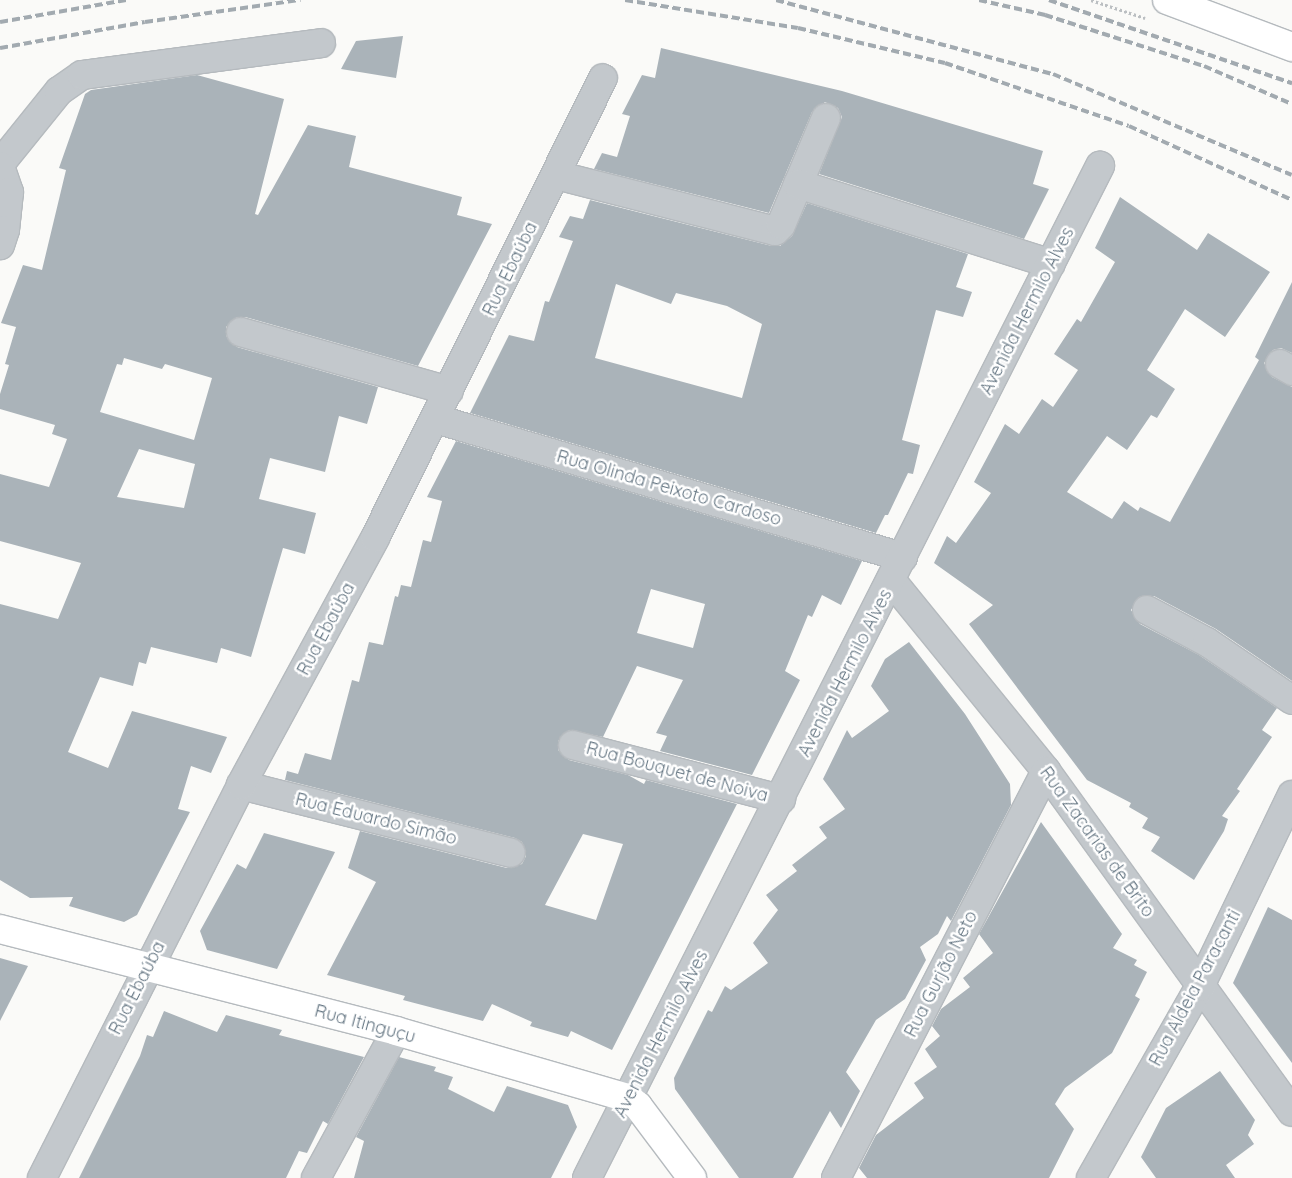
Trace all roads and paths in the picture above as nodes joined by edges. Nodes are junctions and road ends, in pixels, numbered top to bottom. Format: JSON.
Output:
{"nodes":[{"id":1,"x":1167,"y":0,"type":"edge"},
{"id":2,"x":321,"y":43,"type":"dead end"},
{"id":3,"x":1292,"y":46,"type":"edge"},
{"id":4,"x":603,"y":78,"type":"dead end"},
{"id":5,"x":826,"y":118,"type":"dead end"},
{"id":6,"x":0,"y":165,"type":"edge"},
{"id":7,"x":1100,"y":166,"type":"dead end"},
{"id":8,"x":556,"y":175,"type":"junction"},
{"id":9,"x":798,"y":184,"type":"junction"},
{"id":10,"x":0,"y":245,"type":"edge"},
{"id":11,"x":1051,"y":264,"type":"junction"},
{"id":12,"x":241,"y":332,"type":"dead end"},
{"id":13,"x":450,"y":391,"type":"junction"},
{"id":14,"x":436,"y":419,"type":"junction"},
{"id":15,"x":897,"y":568,"type":"junction"},
{"id":16,"x":1147,"y":610,"type":"dead end"},
{"id":17,"x":1292,"y":700,"type":"edge"},
{"id":18,"x":572,"y":744,"type":"dead end"},
{"id":19,"x":1046,"y":771,"type":"junction"},
{"id":20,"x":241,"y":785,"type":"junction"},
{"id":21,"x":1292,"y":795,"type":"edge"},
{"id":22,"x":781,"y":799,"type":"junction"},
{"id":23,"x":511,"y":854,"type":"dead end"},
{"id":24,"x":0,"y":929,"type":"edge"},
{"id":25,"x":147,"y":967,"type":"junction"},
{"id":26,"x":1200,"y":986,"type":"junction"},
{"id":27,"x":396,"y":1031,"type":"junction"},
{"id":28,"x":628,"y":1098,"type":"junction"},
{"id":29,"x":1292,"y":1112,"type":"edge"},
{"id":30,"x":42,"y":1178,"type":"edge"},
{"id":31,"x":316,"y":1178,"type":"edge"},
{"id":32,"x":587,"y":1178,"type":"edge"},
{"id":33,"x":692,"y":1178,"type":"edge"},
{"id":34,"x":836,"y":1178,"type":"edge"},
{"id":35,"x":1091,"y":1178,"type":"edge"}],
"edges":[{"from":1,"to":3,"type":"main road"},
{"from":2,"to":6,"type":"street"},
{"from":4,"to":8,"type":"street","name":"Rua Ebaúba"},
{"from":5,"to":9,"type":"street"},
{"from":6,"to":10,"type":"street"},
{"from":7,"to":11,"type":"street","name":"Avenida Hermilo Alves"},
{"from":8,"to":9,"type":"street"},
{"from":8,"to":13,"type":"street","name":"Rua Ebaúba"},
{"from":9,"to":11,"type":"street"},
{"from":11,"to":15,"type":"street","name":"Avenida Hermilo Alves"},
{"from":12,"to":13,"type":"street"},
{"from":13,"to":14,"type":"street","name":"Rua Ebaúba"},
{"from":14,"to":15,"type":"street","name":"Rua Olinda Peixoto Cardoso"},
{"from":14,"to":20,"type":"street","name":"Rua Ebaúba"},
{"from":15,"to":19,"type":"street","name":"Rua Zacarias de Brito"},
{"from":15,"to":22,"type":"street","name":"Avenida Hermilo Alves"},
{"from":16,"to":17,"type":"street"},
{"from":18,"to":22,"type":"street","name":"Rua Bouquet de Noiva"},
{"from":19,"to":26,"type":"street","name":"Rua Zacarias de Brito"},
{"from":19,"to":34,"type":"street","name":"Rua Gurjão Neto"},
{"from":20,"to":23,"type":"street","name":"Rua Eduardo Simão"},
{"from":20,"to":25,"type":"street","name":"Rua Ebaúba"},
{"from":21,"to":26,"type":"street","name":"Rua Aldeia Paracanti"},
{"from":22,"to":28,"type":"street","name":"Avenida Hermilo Alves"},
{"from":24,"to":25,"type":"main road","name":"Rua Itinguçu"},
{"from":25,"to":27,"type":"main road","name":"Rua Itinguçu"},
{"from":25,"to":30,"type":"street","name":"Rua Ebaúba"},
{"from":26,"to":29,"type":"street","name":"Rua Zacarias de Brito"},
{"from":26,"to":35,"type":"street","name":"Rua Aldeia Paracanti"},
{"from":27,"to":28,"type":"main road","name":"Rua Itinguçu"},
{"from":27,"to":31,"type":"street"},
{"from":28,"to":32,"type":"street","name":"Avenida Hermilo Alves"},
{"from":28,"to":33,"type":"main road","name":"Rua Itinguçu"}]}
